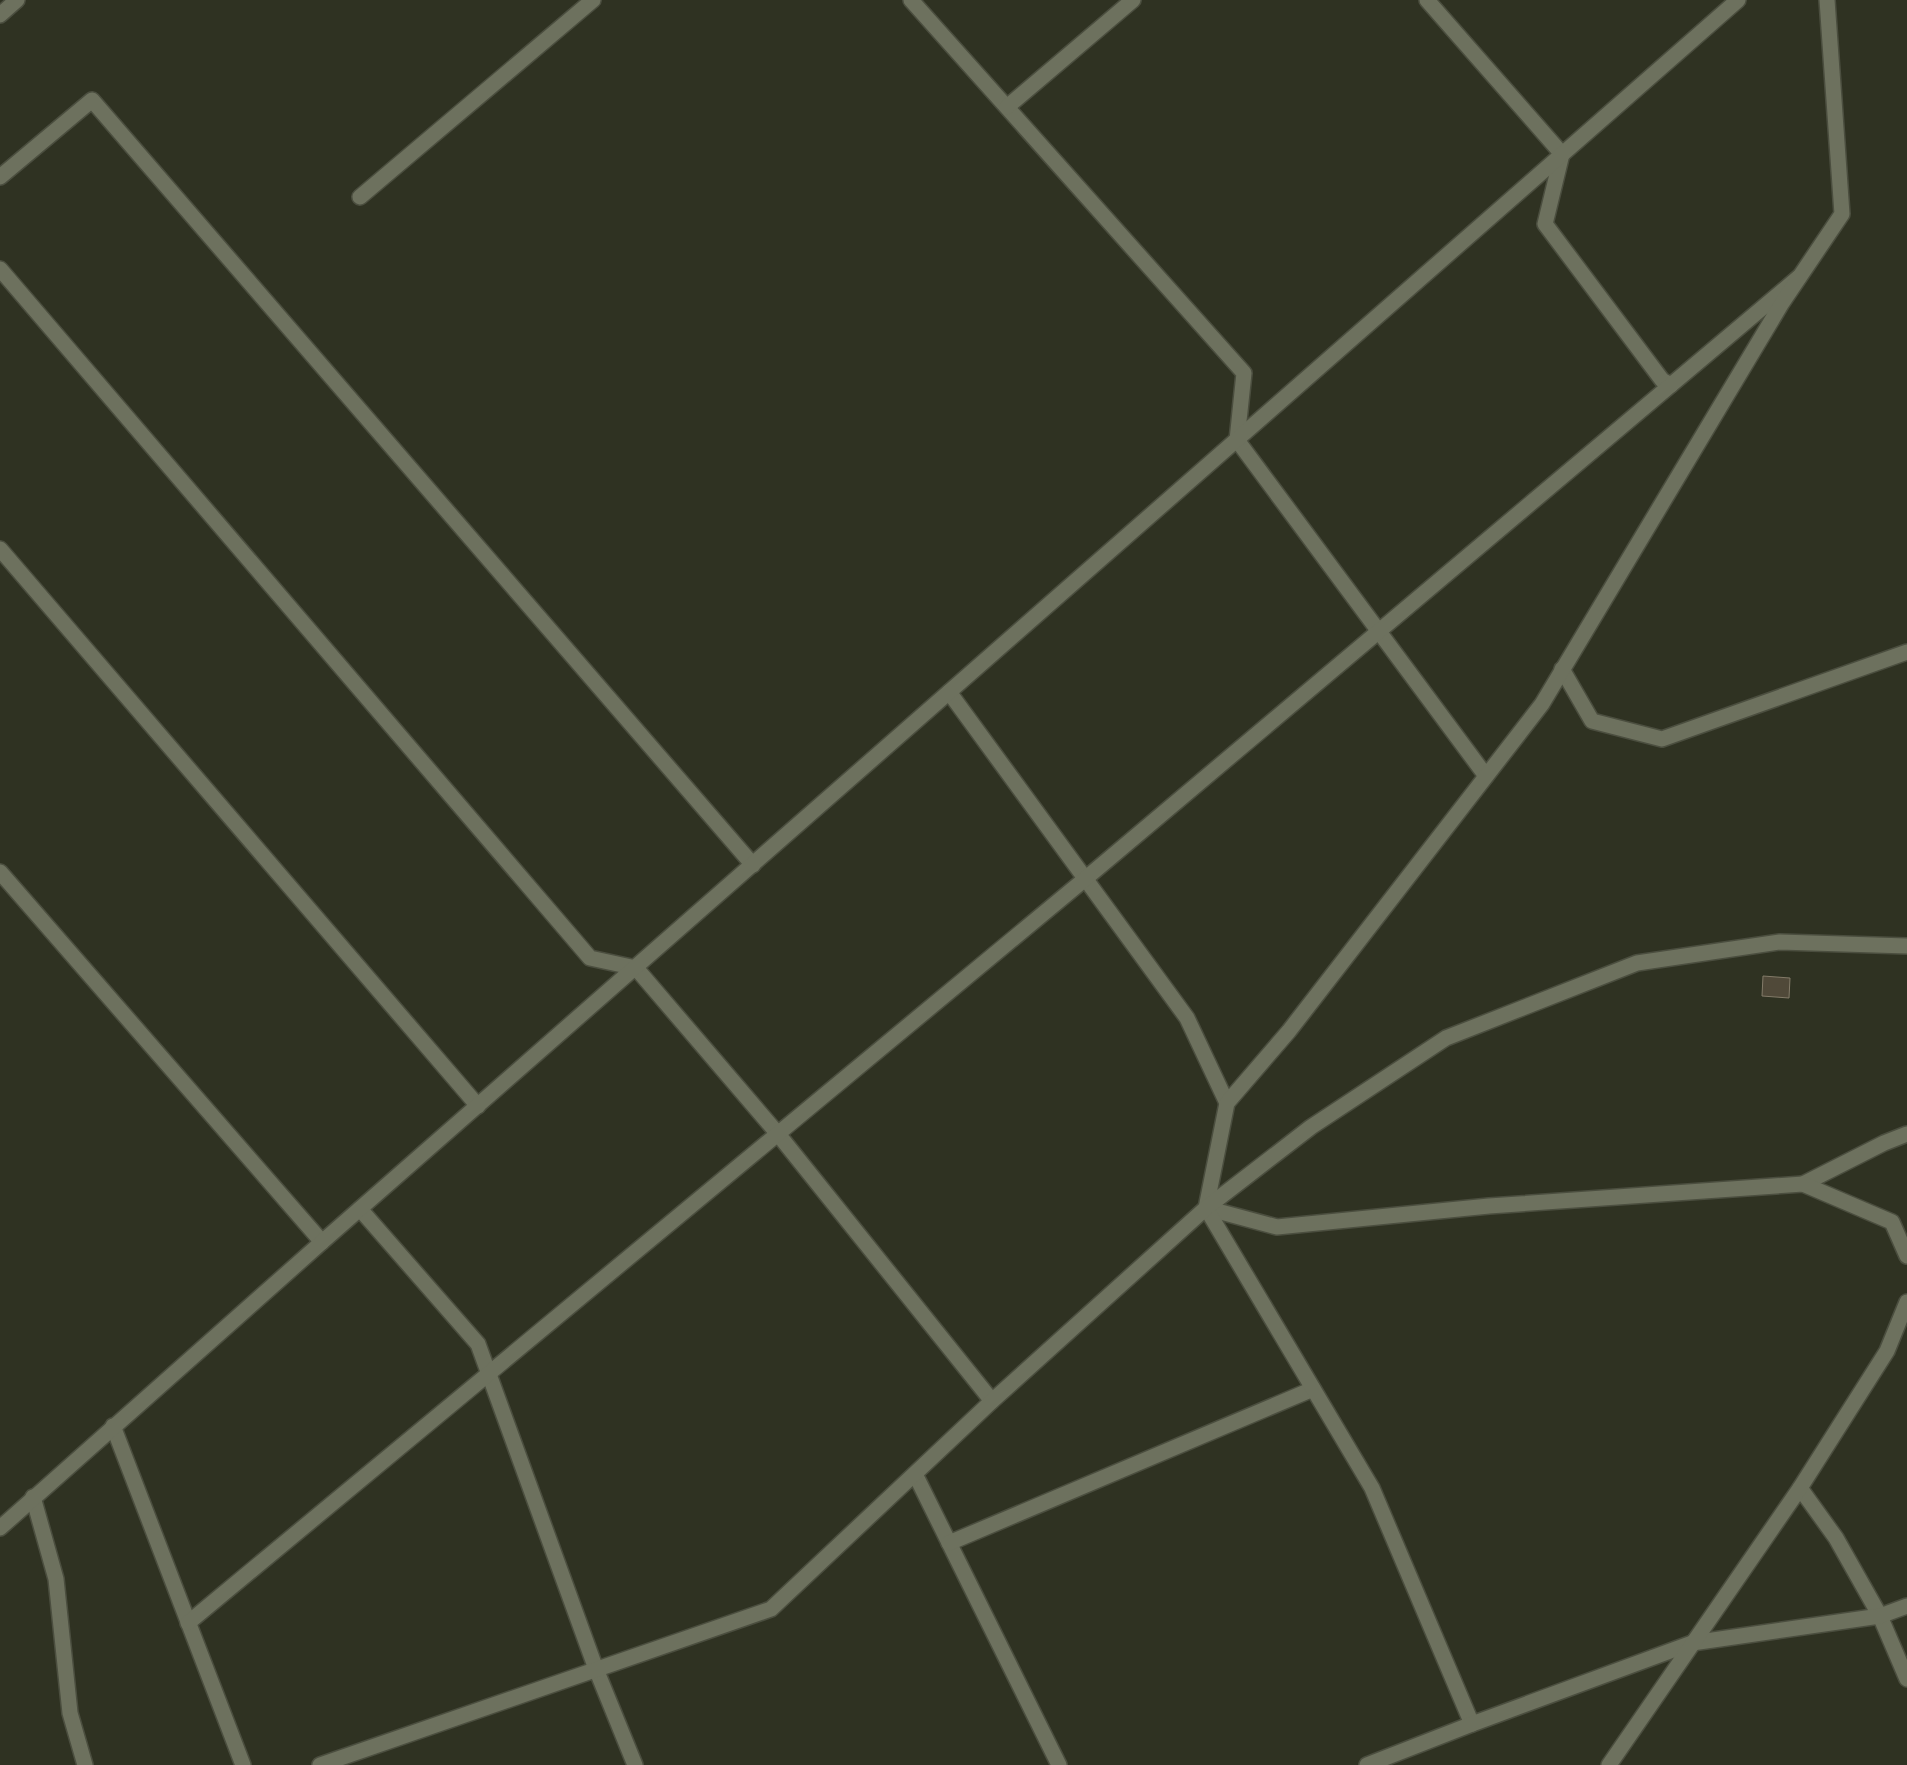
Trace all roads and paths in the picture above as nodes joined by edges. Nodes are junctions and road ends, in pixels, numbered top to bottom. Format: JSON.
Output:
{"nodes":[{"id":1,"x":17,"y":0,"type":"edge"},
{"id":2,"x":593,"y":0,"type":"edge"},
{"id":3,"x":911,"y":0,"type":"edge"},
{"id":4,"x":1133,"y":0,"type":"edge"},
{"id":5,"x":1427,"y":0,"type":"edge"},
{"id":6,"x":1738,"y":0,"type":"edge"},
{"id":7,"x":1827,"y":0,"type":"edge"},
{"id":8,"x":0,"y":15,"type":"edge"},
{"id":9,"x":1007,"y":107,"type":"junction"},
{"id":10,"x":1562,"y":154,"type":"junction"},
{"id":11,"x":0,"y":177,"type":"edge"},
{"id":12,"x":360,"y":197,"type":"dead end"},
{"id":13,"x":0,"y":269,"type":"edge"},
{"id":14,"x":1799,"y":278,"type":"junction"},
{"id":15,"x":1671,"y":385,"type":"junction"},
{"id":16,"x":1237,"y":440,"type":"junction"},
{"id":17,"x":0,"y":549,"type":"edge"},
{"id":18,"x":1379,"y":631,"type":"junction"},
{"id":19,"x":1907,"y":652,"type":"edge"},
{"id":20,"x":1562,"y":669,"type":"junction"},
{"id":21,"x":949,"y":692,"type":"junction"},
{"id":22,"x":1486,"y":776,"type":"junction"},
{"id":23,"x":754,"y":865,"type":"junction"},
{"id":24,"x":0,"y":872,"type":"edge"},
{"id":25,"x":1085,"y":879,"type":"junction"},
{"id":26,"x":1907,"y":946,"type":"edge"},
{"id":27,"x":636,"y":968,"type":"junction"},
{"id":28,"x":1227,"y":1103,"type":"junction"},
{"id":29,"x":478,"y":1106,"type":"junction"},
{"id":30,"x":778,"y":1134,"type":"junction"},
{"id":31,"x":1907,"y":1134,"type":"edge"},
{"id":32,"x":1803,"y":1184,"type":"junction"},
{"id":33,"x":1206,"y":1208,"type":"junction"},
{"id":34,"x":360,"y":1209,"type":"junction"},
{"id":35,"x":322,"y":1242,"type":"junction"},
{"id":36,"x":1907,"y":1256,"type":"edge"},
{"id":37,"x":1907,"y":1302,"type":"edge"},
{"id":38,"x":489,"y":1374,"type":"junction"},
{"id":39,"x":1313,"y":1389,"type":"junction"},
{"id":40,"x":992,"y":1401,"type":"junction"},
{"id":41,"x":113,"y":1426,"type":"junction"},
{"id":42,"x":914,"y":1474,"type":"junction"},
{"id":43,"x":1800,"y":1488,"type":"junction"},
{"id":44,"x":33,"y":1497,"type":"junction"},
{"id":45,"x":0,"y":1528,"type":"edge"},
{"id":46,"x":949,"y":1543,"type":"junction"},
{"id":47,"x":1907,"y":1606,"type":"edge"},
{"id":48,"x":1880,"y":1616,"type":"junction"},
{"id":49,"x":188,"y":1623,"type":"junction"},
{"id":50,"x":1692,"y":1643,"type":"junction"},
{"id":51,"x":596,"y":1669,"type":"junction"},
{"id":52,"x":1907,"y":1680,"type":"edge"},
{"id":53,"x":1472,"y":1724,"type":"junction"},
{"id":54,"x":85,"y":1765,"type":"edge"},
{"id":55,"x":243,"y":1765,"type":"edge"},
{"id":56,"x":320,"y":1765,"type":"edge"},
{"id":57,"x":635,"y":1765,"type":"edge"},
{"id":58,"x":1058,"y":1765,"type":"edge"},
{"id":59,"x":1367,"y":1765,"type":"edge"},
{"id":60,"x":1608,"y":1765,"type":"edge"}],
"edges":[{"from":1,"to":8,"type":"street"},
{"from":2,"to":12,"type":"street"},
{"from":3,"to":9,"type":"street"},
{"from":4,"to":9,"type":"street"},
{"from":5,"to":10,"type":"street"},
{"from":6,"to":10,"type":"street"},
{"from":7,"to":14,"type":"street"},
{"from":9,"to":16,"type":"street"},
{"from":10,"to":15,"type":"street"},
{"from":10,"to":16,"type":"street"},
{"from":11,"to":23,"type":"street"},
{"from":13,"to":27,"type":"street"},
{"from":14,"to":15,"type":"street"},
{"from":14,"to":20,"type":"street"},
{"from":15,"to":18,"type":"street"},
{"from":16,"to":18,"type":"street"},
{"from":16,"to":21,"type":"street"},
{"from":17,"to":29,"type":"street"},
{"from":18,"to":22,"type":"street"},
{"from":18,"to":25,"type":"street"},
{"from":19,"to":20,"type":"street"},
{"from":20,"to":22,"type":"street"},
{"from":21,"to":23,"type":"street"},
{"from":21,"to":25,"type":"street"},
{"from":22,"to":28,"type":"street"},
{"from":23,"to":27,"type":"street"},
{"from":24,"to":35,"type":"street"},
{"from":25,"to":28,"type":"street"},
{"from":25,"to":30,"type":"street"},
{"from":26,"to":33,"type":"street"},
{"from":27,"to":29,"type":"street"},
{"from":27,"to":30,"type":"street"},
{"from":28,"to":33,"type":"street"},
{"from":29,"to":34,"type":"street"},
{"from":30,"to":38,"type":"street"},
{"from":30,"to":40,"type":"street"},
{"from":31,"to":32,"type":"street"},
{"from":32,"to":33,"type":"street"},
{"from":32,"to":36,"type":"street"},
{"from":33,"to":39,"type":"street"},
{"from":33,"to":40,"type":"street"},
{"from":34,"to":35,"type":"street"},
{"from":34,"to":38,"type":"street"},
{"from":35,"to":41,"type":"street"},
{"from":37,"to":43,"type":"street"},
{"from":38,"to":49,"type":"street"},
{"from":38,"to":51,"type":"street"},
{"from":39,"to":46,"type":"street"},
{"from":39,"to":53,"type":"street"},
{"from":40,"to":42,"type":"street"},
{"from":41,"to":44,"type":"street"},
{"from":41,"to":49,"type":"street"},
{"from":42,"to":46,"type":"street"},
{"from":42,"to":51,"type":"street"},
{"from":43,"to":48,"type":"street"},
{"from":43,"to":50,"type":"street"},
{"from":44,"to":45,"type":"street"},
{"from":44,"to":54,"type":"street"},
{"from":46,"to":58,"type":"street"},
{"from":47,"to":48,"type":"street"},
{"from":48,"to":50,"type":"street"},
{"from":48,"to":52,"type":"street"},
{"from":49,"to":55,"type":"street"},
{"from":50,"to":53,"type":"street"},
{"from":50,"to":60,"type":"street"},
{"from":51,"to":56,"type":"street"},
{"from":51,"to":57,"type":"street"},
{"from":53,"to":59,"type":"street"}]}
